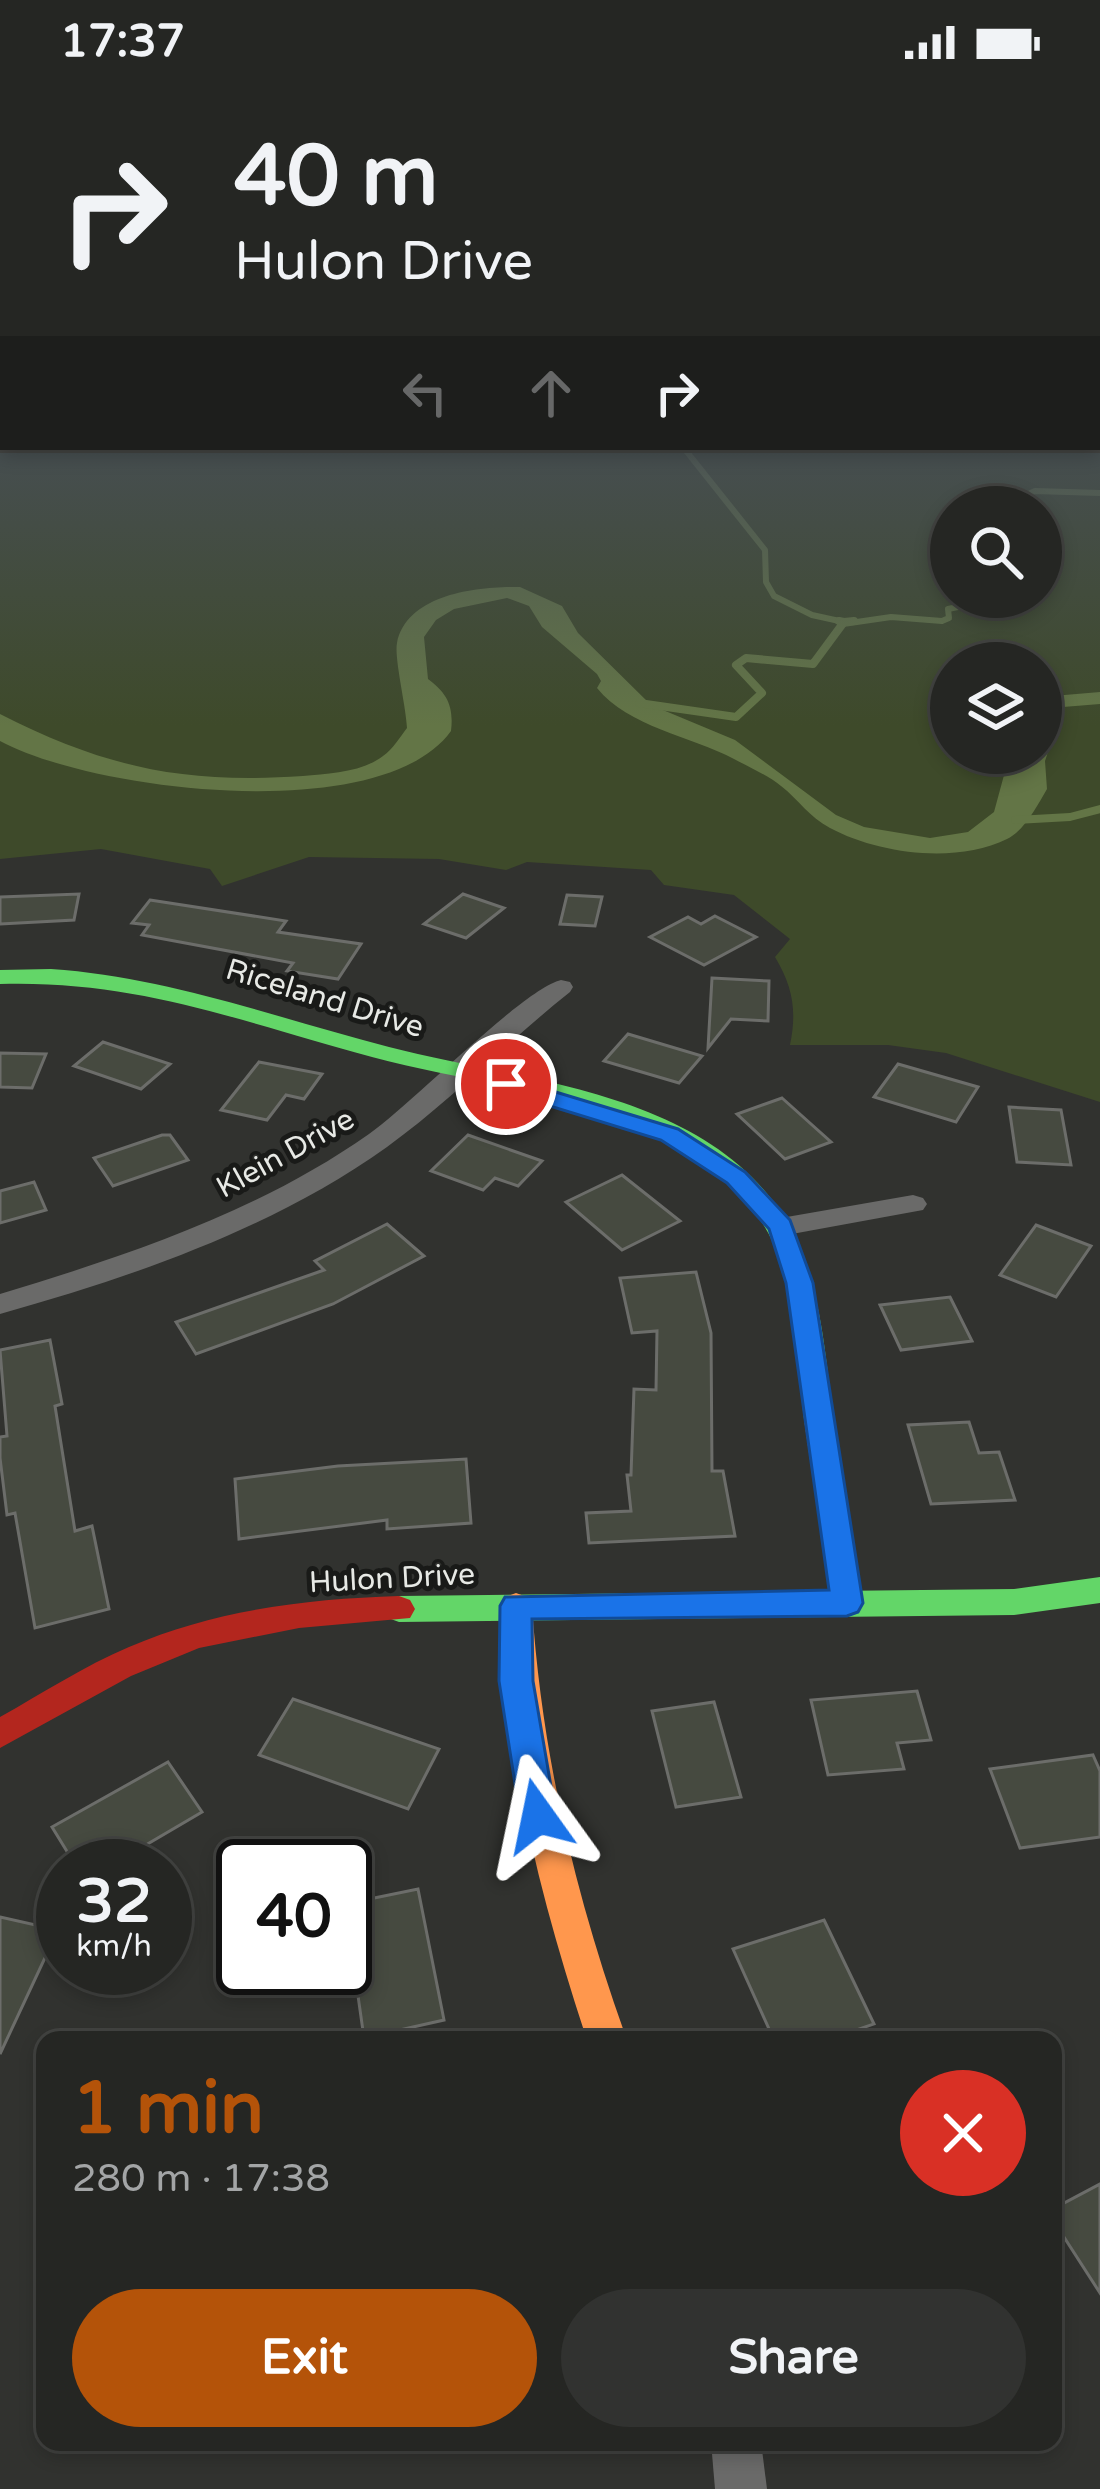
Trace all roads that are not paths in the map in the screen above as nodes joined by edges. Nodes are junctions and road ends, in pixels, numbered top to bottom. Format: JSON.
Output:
{"nodes":[{"id":1,"x":0,"y":977,"type":"edge"},
{"id":2,"x":560,"y":987,"type":"dead end"},
{"id":3,"x":464,"y":1073,"type":"junction"},
{"id":4,"x":913,"y":1204,"type":"dead end"},
{"id":5,"x":781,"y":1226,"type":"junction"},
{"id":6,"x":0,"y":1304,"type":"edge"},
{"id":7,"x":1100,"y":1590,"type":"edge"},
{"id":8,"x":847,"y":1603,"type":"junction"},
{"id":9,"x":516,"y":1606,"type":"junction"},
{"id":10,"x":0,"y":1734,"type":"edge"},
{"id":11,"x":605,"y":2031,"type":"edge"},
{"id":12,"x":737,"y":2451,"type":"edge"},
{"id":13,"x":741,"y":2489,"type":"edge"}],
"edges":[{"from":1,"to":3,"type":"street","name":"Riceland Drive"},
{"from":2,"to":3,"type":"street","name":"Klein Drive"},
{"from":3,"to":5,"type":"street","name":"Riceland Drive"},
{"from":3,"to":6,"type":"street","name":"Klein Drive"},
{"from":4,"to":5,"type":"street"},
{"from":5,"to":8,"type":"street","name":"Riceland Drive"},
{"from":7,"to":8,"type":"street","name":"Hulon Drive"},
{"from":8,"to":9,"type":"street","name":"Hulon Drive"},
{"from":9,"to":10,"type":"street","name":"Hulon Drive"},
{"from":9,"to":11,"type":"street"},
{"from":12,"to":13,"type":"street"}]}
